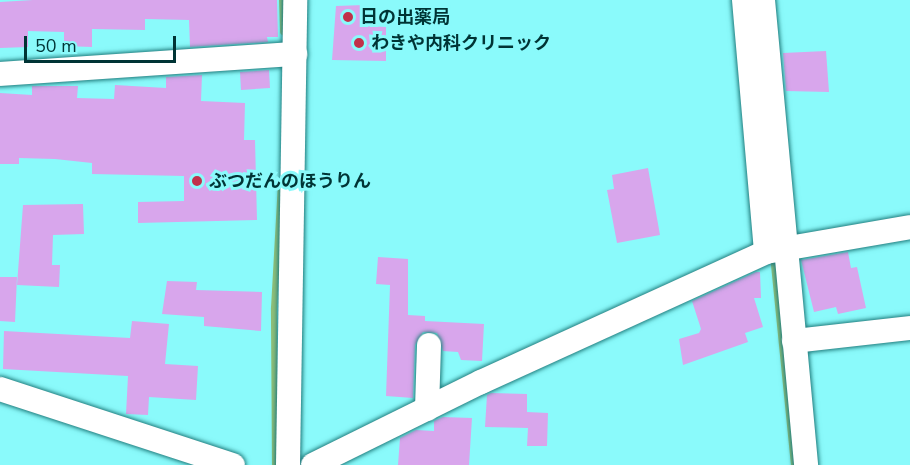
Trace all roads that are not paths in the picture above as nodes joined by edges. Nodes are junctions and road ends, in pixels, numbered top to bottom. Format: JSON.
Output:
{"nodes":[{"id":1,"x":295,"y":0,"type":"edge"},
{"id":2,"x":744,"y":0,"type":"edge"},
{"id":3,"x":763,"y":0,"type":"edge"},
{"id":4,"x":295,"y":54,"type":"junction"},
{"id":5,"x":0,"y":74,"type":"edge"},
{"id":6,"x":910,"y":227,"type":"edge"},
{"id":7,"x":774,"y":251,"type":"junction"},
{"id":8,"x":910,"y":328,"type":"edge"},
{"id":9,"x":794,"y":341,"type":"junction"},
{"id":10,"x":429,"y":345,"type":"dead end"},
{"id":11,"x":0,"y":389,"type":"edge"},
{"id":12,"x":427,"y":409,"type":"junction"},
{"id":13,"x":233,"y":465,"type":"edge"},
{"id":14,"x":288,"y":465,"type":"edge"},
{"id":15,"x":313,"y":465,"type":"edge"},
{"id":16,"x":806,"y":465,"type":"edge"}],
"edges":[{"from":1,"to":4,"type":"street"},
{"from":2,"to":7,"type":"street"},
{"from":3,"to":7,"type":"street"},
{"from":4,"to":5,"type":"street"},
{"from":4,"to":14,"type":"street"},
{"from":6,"to":7,"type":"street"},
{"from":7,"to":9,"type":"street"},
{"from":7,"to":12,"type":"street"},
{"from":8,"to":9,"type":"street"},
{"from":9,"to":16,"type":"street"},
{"from":10,"to":12,"type":"street"},
{"from":11,"to":13,"type":"street"},
{"from":12,"to":15,"type":"street"}]}
